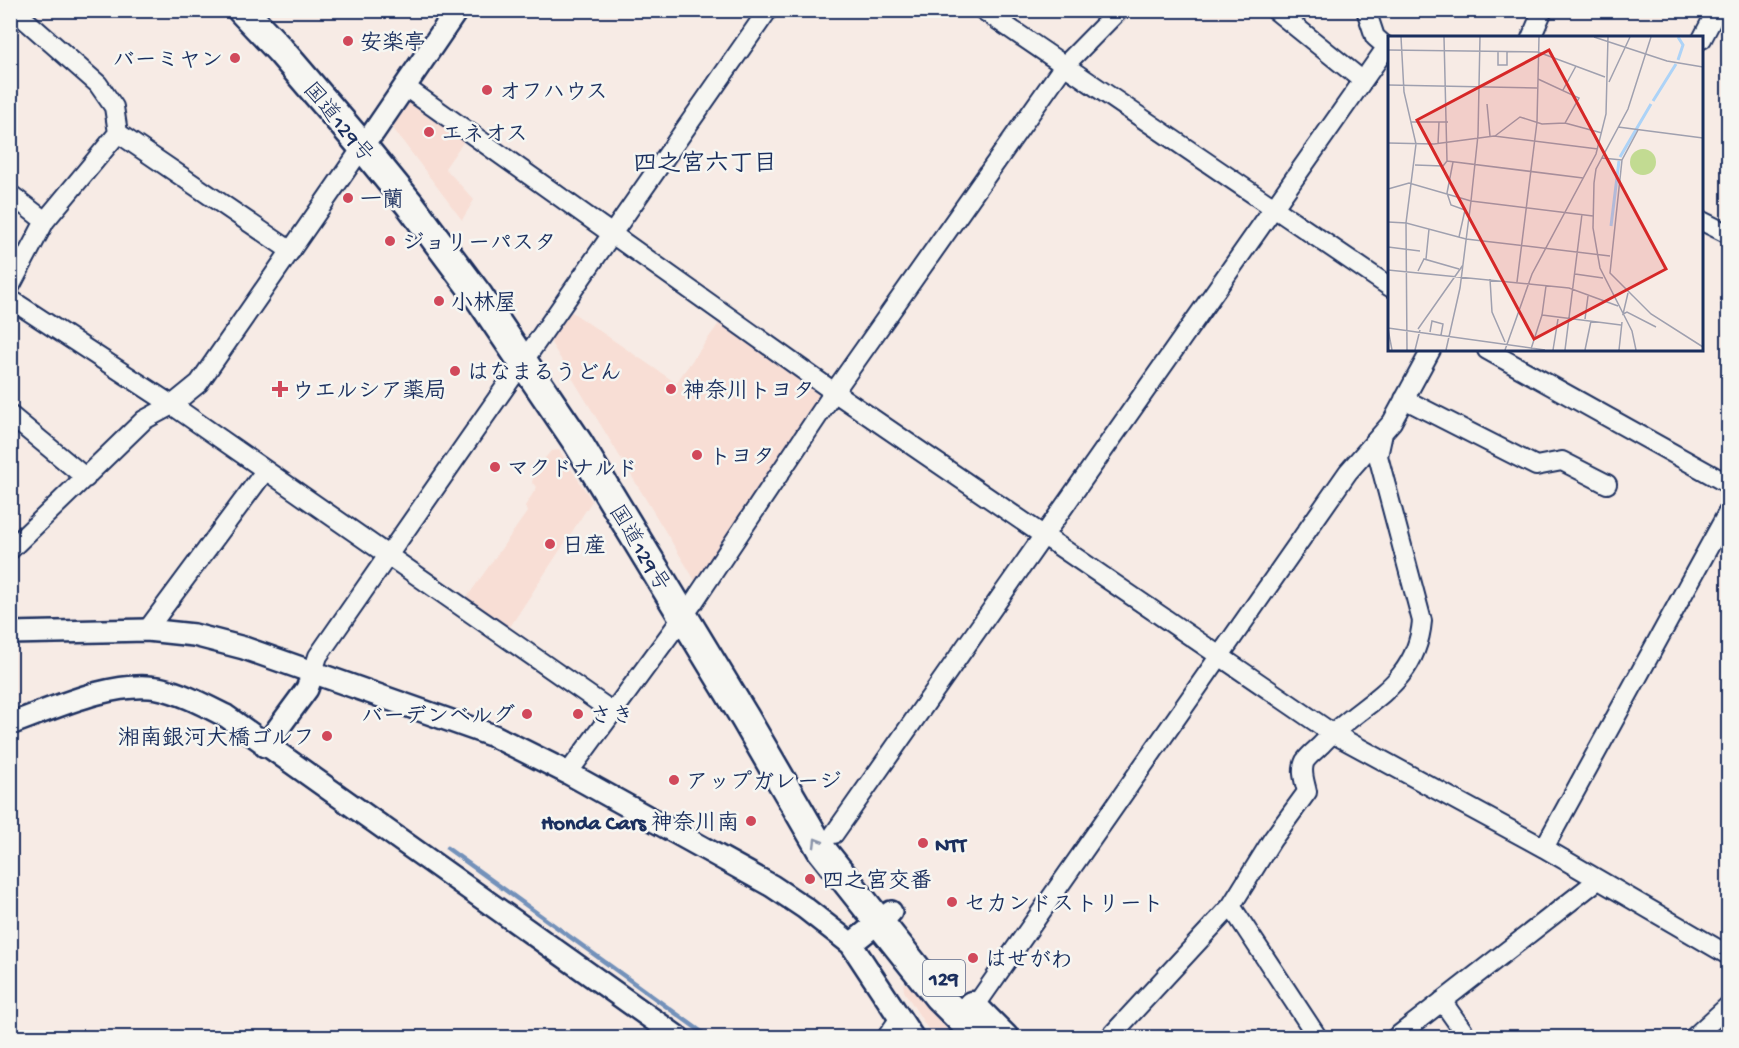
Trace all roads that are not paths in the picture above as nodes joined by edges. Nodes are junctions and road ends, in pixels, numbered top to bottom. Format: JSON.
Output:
{"nodes":[{"id":1,"x":14,"y":10,"type":"edge"},
{"id":2,"x":242,"y":10,"type":"edge"},
{"id":3,"x":267,"y":10,"type":"edge"},
{"id":4,"x":457,"y":10,"type":"edge"},
{"id":5,"x":768,"y":10,"type":"edge"},
{"id":6,"x":983,"y":10,"type":"edge"},
{"id":7,"x":1119,"y":10,"type":"edge"},
{"id":8,"x":1275,"y":10,"type":"edge"},
{"id":9,"x":1366,"y":10,"type":"edge"},
{"id":10,"x":1543,"y":10,"type":"edge"},
{"id":11,"x":1717,"y":10,"type":"edge"},
{"id":12,"x":1532,"y":36,"type":"edge"},
{"id":13,"x":1703,"y":36,"type":"edge"},
{"id":14,"x":1388,"y":49,"type":"edge"},
{"id":15,"x":1063,"y":67,"type":"junction"},
{"id":16,"x":1363,"y":81,"type":"junction"},
{"id":17,"x":404,"y":86,"type":"junction"},
{"id":18,"x":118,"y":133,"type":"junction"},
{"id":19,"x":368,"y":140,"type":"junction"},
{"id":20,"x":10,"y":194,"type":"edge"},
{"id":21,"x":1274,"y":206,"type":"junction"},
{"id":22,"x":45,"y":220,"type":"junction"},
{"id":23,"x":1703,"y":222,"type":"edge"},
{"id":24,"x":610,"y":234,"type":"junction"},
{"id":25,"x":1728,"y":234,"type":"edge"},
{"id":26,"x":291,"y":251,"type":"junction"},
{"id":27,"x":1388,"y":286,"type":"edge"},
{"id":28,"x":10,"y":287,"type":"edge"},
{"id":29,"x":10,"y":299,"type":"edge"},
{"id":30,"x":1430,"y":351,"type":"edge"},
{"id":31,"x":1489,"y":351,"type":"edge"},
{"id":32,"x":528,"y":353,"type":"junction"},
{"id":33,"x":834,"y":392,"type":"junction"},
{"id":34,"x":1404,"y":399,"type":"junction"},
{"id":35,"x":172,"y":405,"type":"junction"},
{"id":36,"x":10,"y":415,"type":"edge"},
{"id":37,"x":1384,"y":431,"type":"junction"},
{"id":38,"x":265,"y":471,"type":"junction"},
{"id":39,"x":86,"y":478,"type":"junction"},
{"id":40,"x":1607,"y":484,"type":"dead end"},
{"id":41,"x":1728,"y":484,"type":"edge"},
{"id":42,"x":1728,"y":512,"type":"edge"},
{"id":43,"x":1045,"y":536,"type":"junction"},
{"id":44,"x":10,"y":550,"type":"edge"},
{"id":45,"x":388,"y":556,"type":"junction"},
{"id":46,"x":688,"y":610,"type":"junction"},
{"id":47,"x":147,"y":630,"type":"junction"},
{"id":48,"x":10,"y":633,"type":"edge"},
{"id":49,"x":1220,"y":657,"type":"junction"},
{"id":50,"x":313,"y":672,"type":"junction"},
{"id":51,"x":613,"y":712,"type":"junction"},
{"id":52,"x":10,"y":724,"type":"edge"},
{"id":53,"x":1332,"y":733,"type":"junction"},
{"id":54,"x":265,"y":746,"type":"junction"},
{"id":55,"x":568,"y":773,"type":"junction"},
{"id":56,"x":834,"y":834,"type":"junction"},
{"id":57,"x":1544,"y":848,"type":"junction"},
{"id":58,"x":1598,"y":880,"type":"junction"},
{"id":59,"x":1231,"y":906,"type":"junction"},
{"id":60,"x":884,"y":918,"type":"junction"},
{"id":61,"x":851,"y":944,"type":"junction"},
{"id":62,"x":1728,"y":955,"type":"edge"},
{"id":63,"x":1442,"y":1001,"type":"junction"},
{"id":64,"x":1728,"y":1006,"type":"edge"},
{"id":65,"x":900,"y":1018,"type":"junction"},
{"id":66,"x":973,"y":1023,"type":"edge"},
{"id":67,"x":678,"y":1038,"type":"edge"},
{"id":68,"x":886,"y":1038,"type":"edge"},
{"id":69,"x":913,"y":1038,"type":"edge"},
{"id":70,"x":1004,"y":1038,"type":"edge"},
{"id":71,"x":1109,"y":1038,"type":"edge"},
{"id":72,"x":1318,"y":1038,"type":"edge"},
{"id":73,"x":1395,"y":1038,"type":"edge"},
{"id":74,"x":1468,"y":1038,"type":"edge"},
{"id":75,"x":1693,"y":1038,"type":"edge"}],
"edges":[{"from":1,"to":18,"type":"street"},
{"from":2,"to":19,"type":"highway","name":"国道129号","number":"129"},
{"from":3,"to":19,"type":"highway","name":"国道129号","number":"129"},
{"from":4,"to":17,"type":"street"},
{"from":5,"to":24,"type":"street"},
{"from":6,"to":15,"type":"street"},
{"from":7,"to":15,"type":"street"},
{"from":8,"to":16,"type":"street"},
{"from":9,"to":14,"type":"street"},
{"from":10,"to":12,"type":"street"},
{"from":11,"to":13,"type":"street"},
{"from":14,"to":16,"type":"street"},
{"from":15,"to":21,"type":"street"},
{"from":15,"to":33,"type":"street"},
{"from":16,"to":21,"type":"street"},
{"from":17,"to":19,"type":"street"},
{"from":17,"to":24,"type":"street"},
{"from":18,"to":22,"type":"street"},
{"from":18,"to":26,"type":"street"},
{"from":19,"to":26,"type":"street"},
{"from":19,"to":32,"type":"highway","name":"国道129号","number":"129"},
{"from":20,"to":22,"type":"street"},
{"from":21,"to":27,"type":"street"},
{"from":21,"to":43,"type":"street"},
{"from":22,"to":28,"type":"street"},
{"from":23,"to":25,"type":"street"},
{"from":24,"to":32,"type":"street"},
{"from":24,"to":33,"type":"street"},
{"from":26,"to":35,"type":"street"},
{"from":29,"to":35,"type":"street"},
{"from":30,"to":34,"type":"street"},
{"from":31,"to":41,"type":"street"},
{"from":32,"to":45,"type":"street"},
{"from":32,"to":46,"type":"highway","name":"国道129号","number":"129"},
{"from":33,"to":43,"type":"street"},
{"from":33,"to":46,"type":"street"},
{"from":34,"to":37,"type":"street"},
{"from":34,"to":40,"type":"street"},
{"from":35,"to":38,"type":"street"},
{"from":35,"to":39,"type":"street"},
{"from":36,"to":39,"type":"street"},
{"from":37,"to":49,"type":"street"},
{"from":37,"to":53,"type":"street"},
{"from":38,"to":45,"type":"street"},
{"from":38,"to":47,"type":"street"},
{"from":39,"to":44,"type":"street"},
{"from":42,"to":57,"type":"street"},
{"from":43,"to":49,"type":"street"},
{"from":43,"to":56,"type":"street"},
{"from":45,"to":50,"type":"street"},
{"from":45,"to":51,"type":"street"},
{"from":46,"to":51,"type":"street"},
{"from":46,"to":56,"type":"highway","name":"国道129号","number":"129"},
{"from":60,"to":46,"type":"highway","name":"国道129号","number":"129","one_way":true},
{"from":47,"to":48,"type":"street"},
{"from":47,"to":50,"type":"street"},
{"from":49,"to":53,"type":"street"},
{"from":49,"to":66,"type":"street"},
{"from":50,"to":54,"type":"street"},
{"from":50,"to":55,"type":"street"},
{"from":51,"to":55,"type":"street"},
{"from":52,"to":54,"type":"street"},
{"from":53,"to":57,"type":"street"},
{"from":53,"to":59,"type":"street"},
{"from":54,"to":67,"type":"street"},
{"from":55,"to":61,"type":"street"},
{"from":56,"to":60,"type":"highway","name":"国道129号","number":"129"},
{"from":57,"to":58,"type":"street"},
{"from":58,"to":62,"type":"street"},
{"from":58,"to":63,"type":"street"},
{"from":59,"to":71,"type":"street"},
{"from":59,"to":72,"type":"street"},
{"from":60,"to":61,"type":"street"},
{"from":60,"to":66,"type":"highway","name":"国道129号","number":"129"},
{"from":61,"to":65,"type":"street"},
{"from":63,"to":73,"type":"street"},
{"from":63,"to":74,"type":"street"},
{"from":64,"to":75,"type":"street"},
{"from":65,"to":68,"type":"street"},
{"from":65,"to":69,"type":"street"},
{"from":66,"to":70,"type":"highway","name":"国道129号","number":"129"}]}
